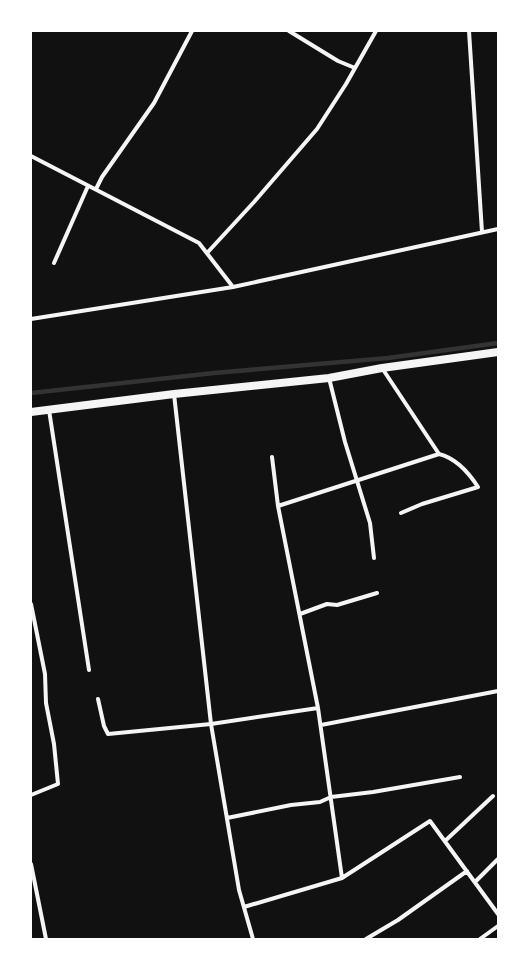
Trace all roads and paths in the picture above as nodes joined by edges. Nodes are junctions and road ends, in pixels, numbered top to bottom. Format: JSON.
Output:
{"nodes":[{"id":1,"x":192,"y":31,"type":"edge"},
{"id":2,"x":289,"y":31,"type":"edge"},
{"id":3,"x":376,"y":31,"type":"edge"},
{"id":4,"x":469,"y":31,"type":"edge"},
{"id":5,"x":355,"y":68,"type":"junction"},
{"id":6,"x":31,"y":156,"type":"edge"},
{"id":7,"x":88,"y":186,"type":"junction"},
{"id":8,"x":96,"y":190,"type":"junction"},
{"id":9,"x":498,"y":229,"type":"edge"},
{"id":10,"x":482,"y":232,"type":"junction"},
{"id":11,"x":207,"y":253,"type":"junction"},
{"id":12,"x":54,"y":263,"type":"dead end"},
{"id":13,"x":233,"y":287,"type":"junction"},
{"id":14,"x":31,"y":319,"type":"edge"},
{"id":15,"x":498,"y":352,"type":"edge"},
{"id":16,"x":382,"y":368,"type":"junction"},
{"id":17,"x":329,"y":378,"type":"junction"},
{"id":18,"x":174,"y":394,"type":"junction"},
{"id":19,"x":49,"y":409,"type":"junction"},
{"id":20,"x":31,"y":412,"type":"edge"},
{"id":21,"x":439,"y":454,"type":"junction"},
{"id":22,"x":272,"y":457,"type":"dead end"},
{"id":23,"x":357,"y":481,"type":"junction"},
{"id":24,"x":278,"y":506,"type":"junction"},
{"id":25,"x":401,"y":513,"type":"dead end"},
{"id":26,"x":374,"y":558,"type":"dead end"},
{"id":27,"x":377,"y":593,"type":"dead end"},
{"id":28,"x":31,"y":604,"type":"edge"},
{"id":29,"x":300,"y":614,"type":"junction"},
{"id":30,"x":89,"y":670,"type":"dead end"},
{"id":31,"x":498,"y":691,"type":"edge"},
{"id":32,"x":98,"y":699,"type":"dead end"},
{"id":33,"x":318,"y":708,"type":"junction"},
{"id":34,"x":211,"y":724,"type":"junction"},
{"id":35,"x":321,"y":725,"type":"junction"},
{"id":36,"x":460,"y":777,"type":"dead end"},
{"id":37,"x":31,"y":795,"type":"edge"},
{"id":38,"x":493,"y":796,"type":"dead end"},
{"id":39,"x":331,"y":797,"type":"junction"},
{"id":40,"x":227,"y":818,"type":"junction"},
{"id":41,"x":445,"y":841,"type":"junction"},
{"id":42,"x":498,"y":859,"type":"edge"},
{"id":43,"x":31,"y":864,"type":"edge"},
{"id":44,"x":467,"y":871,"type":"junction"},
{"id":45,"x":342,"y":878,"type":"junction"},
{"id":46,"x":475,"y":882,"type":"junction"},
{"id":47,"x":244,"y":907,"type":"junction"},
{"id":48,"x":498,"y":914,"type":"edge"},
{"id":49,"x":498,"y":926,"type":"edge"},
{"id":50,"x":46,"y":939,"type":"edge"},
{"id":51,"x":253,"y":939,"type":"edge"},
{"id":52,"x":366,"y":939,"type":"edge"},
{"id":53,"x":480,"y":939,"type":"edge"}],
"edges":[{"from":1,"to":8,"type":"street"},
{"from":2,"to":5,"type":"street"},
{"from":3,"to":5,"type":"street"},
{"from":4,"to":10,"type":"street"},
{"from":5,"to":11,"type":"street"},
{"from":6,"to":7,"type":"street"},
{"from":7,"to":8,"type":"street"},
{"from":7,"to":12,"type":"street"},
{"from":8,"to":11,"type":"street"},
{"from":9,"to":10,"type":"street"},
{"from":10,"to":13,"type":"street"},
{"from":11,"to":13,"type":"street"},
{"from":13,"to":14,"type":"street"},
{"from":15,"to":16,"type":"main road"},
{"from":16,"to":17,"type":"main road"},
{"from":16,"to":21,"type":"street"},
{"from":17,"to":18,"type":"main road"},
{"from":17,"to":23,"type":"street"},
{"from":18,"to":19,"type":"main road"},
{"from":18,"to":34,"type":"street"},
{"from":19,"to":20,"type":"main road"},
{"from":19,"to":30,"type":"street"},
{"from":21,"to":23,"type":"street"},
{"from":21,"to":25,"type":"street"},
{"from":22,"to":24,"type":"street"},
{"from":23,"to":24,"type":"street"},
{"from":23,"to":26,"type":"street"},
{"from":24,"to":29,"type":"street"},
{"from":27,"to":29,"type":"street"},
{"from":28,"to":37,"type":"street"},
{"from":29,"to":33,"type":"street"},
{"from":31,"to":35,"type":"street"},
{"from":32,"to":34,"type":"street"},
{"from":33,"to":34,"type":"street"},
{"from":33,"to":35,"type":"street"},
{"from":34,"to":40,"type":"street"},
{"from":35,"to":39,"type":"street"},
{"from":36,"to":39,"type":"street"},
{"from":38,"to":41,"type":"street"},
{"from":39,"to":40,"type":"street"},
{"from":39,"to":45,"type":"street"},
{"from":40,"to":47,"type":"street"},
{"from":41,"to":44,"type":"street"},
{"from":41,"to":45,"type":"street"},
{"from":42,"to":46,"type":"street"},
{"from":43,"to":50,"type":"street"},
{"from":44,"to":46,"type":"street"},
{"from":44,"to":52,"type":"street"},
{"from":45,"to":47,"type":"street"},
{"from":46,"to":48,"type":"street"},
{"from":47,"to":51,"type":"street"},
{"from":49,"to":53,"type":"street"}]}
